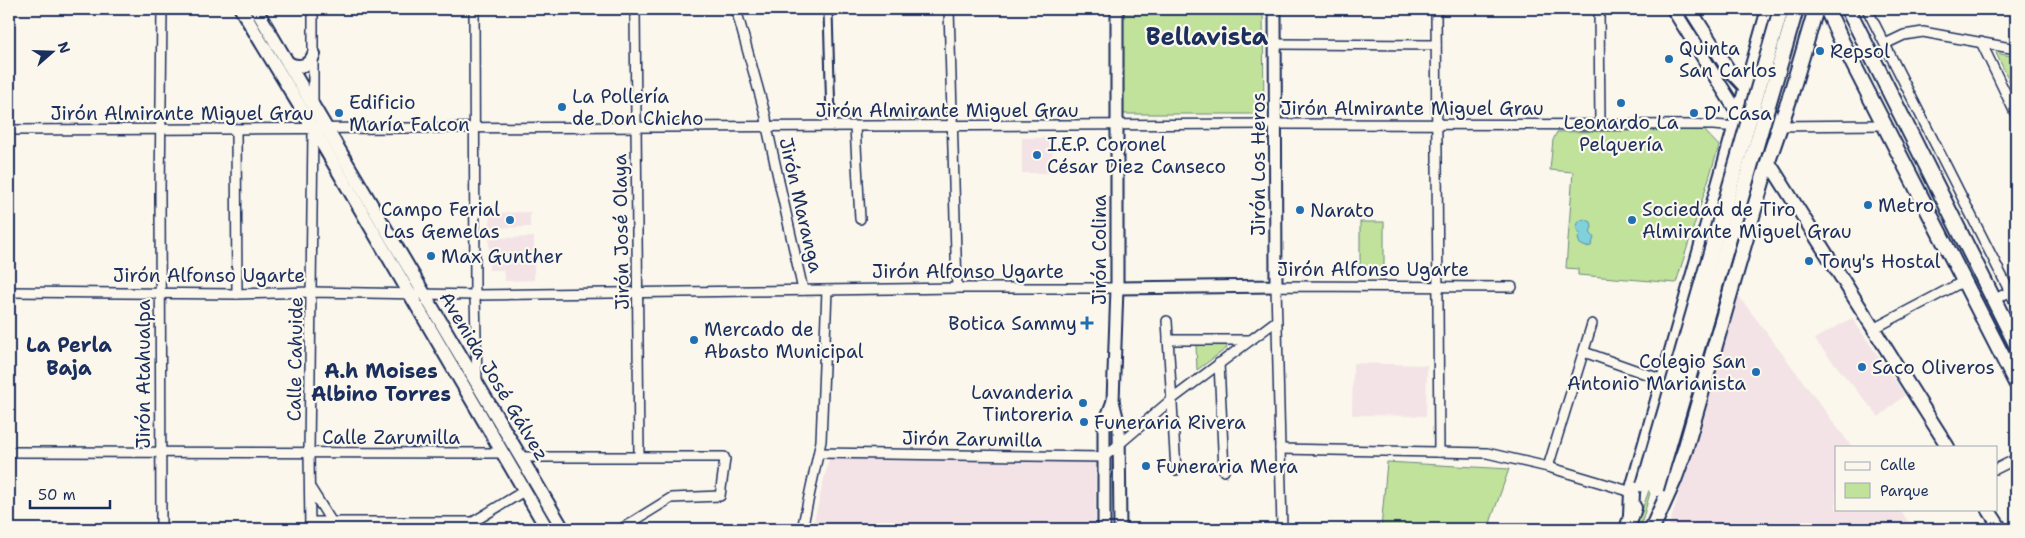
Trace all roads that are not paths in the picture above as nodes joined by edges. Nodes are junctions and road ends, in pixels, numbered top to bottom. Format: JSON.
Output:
{"nodes":[{"id":1,"x":162,"y":9,"type":"edge"},
{"id":2,"x":241,"y":9,"type":"edge"},
{"id":3,"x":256,"y":9,"type":"edge"},
{"id":4,"x":313,"y":9,"type":"edge"},
{"id":5,"x":474,"y":9,"type":"edge"},
{"id":6,"x":635,"y":9,"type":"edge"},
{"id":7,"x":736,"y":9,"type":"edge"},
{"id":8,"x":949,"y":9,"type":"edge"},
{"id":9,"x":1117,"y":9,"type":"edge"},
{"id":10,"x":1275,"y":9,"type":"edge"},
{"id":11,"x":1436,"y":9,"type":"edge"},
{"id":12,"x":1600,"y":9,"type":"edge"},
{"id":13,"x":1673,"y":9,"type":"edge"},
{"id":14,"x":1690,"y":9,"type":"edge"},
{"id":15,"x":1769,"y":9,"type":"edge"},
{"id":16,"x":1781,"y":9,"type":"edge"},
{"id":17,"x":1796,"y":9,"type":"edge"},
{"id":18,"x":1816,"y":9,"type":"edge"},
{"id":19,"x":1827,"y":9,"type":"edge"},
{"id":20,"x":1848,"y":9,"type":"edge"},
{"id":21,"x":1867,"y":9,"type":"edge"},
{"id":22,"x":828,"y":11,"type":"dead end"},
{"id":23,"x":1981,"y":42,"type":"junction"},
{"id":24,"x":1275,"y":44,"type":"junction"},
{"id":25,"x":1885,"y":44,"type":"junction"},
{"id":26,"x":1436,"y":45,"type":"junction"},
{"id":27,"x":2016,"y":49,"type":"edge"},
{"id":28,"x":314,"y":54,"type":"junction"},
{"id":29,"x":288,"y":63,"type":"junction"},
{"id":30,"x":1746,"y":90,"type":"junction"},
{"id":31,"x":314,"y":106,"type":"junction"},
{"id":32,"x":2016,"y":115,"type":"edge"},
{"id":33,"x":1738,"y":121,"type":"junction"},
{"id":34,"x":1275,"y":124,"type":"junction"},
{"id":35,"x":1600,"y":124,"type":"junction"},
{"id":36,"x":1117,"y":125,"type":"junction"},
{"id":37,"x":1436,"y":125,"type":"junction"},
{"id":38,"x":1884,"y":125,"type":"junction"},
{"id":39,"x":1781,"y":126,"type":"junction"},
{"id":40,"x":767,"y":127,"type":"junction"},
{"id":41,"x":834,"y":127,"type":"junction"},
{"id":42,"x":855,"y":127,"type":"junction"},
{"id":43,"x":952,"y":127,"type":"junction"},
{"id":44,"x":313,"y":128,"type":"junction"},
{"id":45,"x":327,"y":128,"type":"junction"},
{"id":46,"x":474,"y":128,"type":"junction"},
{"id":47,"x":636,"y":128,"type":"junction"},
{"id":48,"x":161,"y":129,"type":"junction"},
{"id":49,"x":236,"y":129,"type":"junction"},
{"id":50,"x":9,"y":130,"type":"edge"},
{"id":51,"x":1768,"y":161,"type":"junction"},
{"id":52,"x":860,"y":219,"type":"dead end"},
{"id":53,"x":1964,"y":281,"type":"junction"},
{"id":54,"x":1276,"y":286,"type":"junction"},
{"id":55,"x":1512,"y":287,"type":"dead end"},
{"id":56,"x":957,"y":288,"type":"junction"},
{"id":57,"x":1117,"y":288,"type":"junction"},
{"id":58,"x":1438,"y":288,"type":"junction"},
{"id":59,"x":803,"y":290,"type":"junction"},
{"id":60,"x":827,"y":290,"type":"junction"},
{"id":61,"x":2013,"y":290,"type":"edge"},
{"id":62,"x":9,"y":292,"type":"edge"},
{"id":63,"x":312,"y":292,"type":"junction"},
{"id":64,"x":638,"y":292,"type":"junction"},
{"id":65,"x":160,"y":293,"type":"junction"},
{"id":66,"x":237,"y":294,"type":"junction"},
{"id":67,"x":424,"y":294,"type":"junction"},
{"id":68,"x":409,"y":295,"type":"junction"},
{"id":69,"x":475,"y":295,"type":"junction"},
{"id":70,"x":1994,"y":300,"type":"junction"},
{"id":71,"x":2016,"y":304,"type":"edge"},
{"id":72,"x":1167,"y":321,"type":"dead end"},
{"id":73,"x":1276,"y":321,"type":"junction"},
{"id":74,"x":1592,"y":324,"type":"dead end"},
{"id":75,"x":1873,"y":329,"type":"junction"},
{"id":76,"x":1168,"y":340,"type":"junction"},
{"id":77,"x":1250,"y":340,"type":"junction"},
{"id":78,"x":2016,"y":344,"type":"edge"},
{"id":79,"x":1584,"y":352,"type":"junction"},
{"id":80,"x":1220,"y":364,"type":"junction"},
{"id":81,"x":2012,"y":365,"type":"edge"},
{"id":82,"x":1664,"y":380,"type":"junction"},
{"id":83,"x":477,"y":384,"type":"junction"},
{"id":84,"x":2016,"y":384,"type":"edge"},
{"id":85,"x":1170,"y":400,"type":"junction"},
{"id":86,"x":1113,"y":401,"type":"junction"},
{"id":87,"x":1120,"y":442,"type":"junction"},
{"id":88,"x":1947,"y":446,"type":"edge"},
{"id":89,"x":1280,"y":449,"type":"junction"},
{"id":90,"x":9,"y":452,"type":"edge"},
{"id":91,"x":160,"y":452,"type":"junction"},
{"id":92,"x":309,"y":452,"type":"junction"},
{"id":93,"x":1439,"y":452,"type":"junction"},
{"id":94,"x":503,"y":453,"type":"junction"},
{"id":95,"x":819,"y":453,"type":"junction"},
{"id":96,"x":520,"y":456,"type":"junction"},
{"id":97,"x":640,"y":456,"type":"junction"},
{"id":98,"x":1104,"y":456,"type":"junction"},
{"id":99,"x":2016,"y":459,"type":"edge"},
{"id":100,"x":1548,"y":466,"type":"junction"},
{"id":101,"x":1998,"y":468,"type":"edge"},
{"id":102,"x":1176,"y":470,"type":"dead end"},
{"id":103,"x":1224,"y":471,"type":"dead end"},
{"id":104,"x":1650,"y":487,"type":"junction"},
{"id":105,"x":311,"y":489,"type":"junction"},
{"id":106,"x":524,"y":491,"type":"junction"},
{"id":107,"x":1632,"y":492,"type":"junction"},
{"id":108,"x":1989,"y":510,"type":"edge"},
{"id":109,"x":1631,"y":515,"type":"junction"},
{"id":110,"x":1653,"y":525,"type":"edge"},
{"id":111,"x":310,"y":526,"type":"edge"},
{"id":112,"x":334,"y":526,"type":"edge"},
{"id":113,"x":559,"y":528,"type":"edge"},
{"id":114,"x":161,"y":529,"type":"edge"},
{"id":115,"x":547,"y":529,"type":"edge"},
{"id":116,"x":621,"y":529,"type":"edge"},
{"id":117,"x":802,"y":529,"type":"edge"},
{"id":118,"x":1104,"y":529,"type":"edge"},
{"id":119,"x":1120,"y":529,"type":"edge"},
{"id":120,"x":1282,"y":529,"type":"edge"},
{"id":121,"x":1627,"y":529,"type":"edge"},
{"id":122,"x":2000,"y":529,"type":"edge"}],
"edges":[{"from":1,"to":48,"type":"street","name":"Jirón Atahualpa"},
{"from":2,"to":44,"type":"main road","name":"Avenida José Gálvez"},
{"from":3,"to":29,"type":"main road","name":"Avenida José Gálvez"},
{"from":4,"to":28,"type":"street","name":"Calle Cahuide"},
{"from":5,"to":46,"type":"street"},
{"from":6,"to":47,"type":"street","name":"Jirón José Olaya"},
{"from":7,"to":40,"type":"street","name":"Jirón Maranga"},
{"from":8,"to":43,"type":"street"},
{"from":9,"to":36,"type":"street","name":"Jirón Colina"},
{"from":10,"to":24,"type":"street","name":"Jirón Los Heros"},
{"from":11,"to":26,"type":"street"},
{"from":12,"to":35,"type":"street"},
{"from":13,"to":33,"type":"main road"},
{"from":14,"to":30,"type":"main road"},
{"from":15,"to":30,"type":"main road"},
{"from":16,"to":104,"type":"main road","bridge":true},
{"from":17,"to":104,"type":"main road","bridge":true},
{"from":18,"to":39,"type":"main road"},
{"from":19,"to":38,"type":"main road"},
{"from":20,"to":70,"type":"main road"},
{"from":21,"to":25,"type":"street"},
{"from":22,"to":41,"type":"street"},
{"from":23,"to":25,"type":"street"},
{"from":23,"to":27,"type":"street"},
{"from":23,"to":32,"type":"street"},
{"from":24,"to":26,"type":"street"},
{"from":24,"to":34,"type":"street","name":"Jirón Los Heros"},
{"from":25,"to":61,"type":"street"},
{"from":26,"to":37,"type":"street"},
{"from":28,"to":29,"type":"main road"},
{"from":28,"to":31,"type":"street","name":"Calle Cahuide"},
{"from":29,"to":31,"type":"main road","name":"Avenida José Gálvez"},
{"from":30,"to":33,"type":"main road"},
{"from":30,"to":39,"type":"main road"},
{"from":31,"to":44,"type":"street","name":"Calle Cahuide"},
{"from":31,"to":45,"type":"main road","name":"Avenida José Gálvez"},
{"from":33,"to":35,"type":"street","name":"Jirón Almirante Miguel Grau"},
{"from":33,"to":39,"type":"street","name":"Jirón Almirante Miguel Grau"},
{"from":33,"to":82,"type":"main road"},
{"from":34,"to":36,"type":"street","name":"Jirón Almirante Miguel Grau"},
{"from":34,"to":37,"type":"street","name":"Jirón Almirante Miguel Grau"},
{"from":34,"to":54,"type":"street","name":"Jirón Los Heros"},
{"from":35,"to":37,"type":"street","name":"Jirón Almirante Miguel Grau"},
{"from":36,"to":43,"type":"street","name":"Jirón Almirante Miguel Grau"},
{"from":36,"to":57,"type":"street","name":"Jirón Colina"},
{"from":37,"to":58,"type":"street"},
{"from":38,"to":39,"type":"street","name":"Jirón Almirante Miguel Grau"},
{"from":38,"to":53,"type":"main road"},
{"from":39,"to":51,"type":"main road"},
{"from":40,"to":41,"type":"street","name":"Jirón Almirante Miguel Grau"},
{"from":40,"to":47,"type":"street","name":"Jirón Almirante Miguel Grau"},
{"from":40,"to":59,"type":"street","name":"Jirón Maranga"},
{"from":41,"to":42,"type":"street","name":"Jirón Almirante Miguel Grau"},
{"from":42,"to":43,"type":"street","name":"Jirón Almirante Miguel Grau"},
{"from":42,"to":52,"type":"street"},
{"from":43,"to":56,"type":"street"},
{"from":44,"to":45,"type":"street","name":"Jirón Almirante Miguel Grau"},
{"from":44,"to":49,"type":"street","name":"Jirón Almirante Miguel Grau"},
{"from":44,"to":63,"type":"street","name":"Calle Cahuide"},
{"from":44,"to":68,"type":"main road","name":"Avenida José Gálvez"},
{"from":45,"to":46,"type":"street","name":"Jirón Almirante Miguel Grau"},
{"from":45,"to":67,"type":"main road","name":"Avenida José Gálvez"},
{"from":46,"to":47,"type":"street","name":"Jirón Almirante Miguel Grau"},
{"from":46,"to":69,"type":"street"},
{"from":47,"to":64,"type":"street","name":"Jirón José Olaya"},
{"from":48,"to":49,"type":"street","name":"Jirón Almirante Miguel Grau"},
{"from":48,"to":50,"type":"street","name":"Jirón Almirante Miguel Grau"},
{"from":48,"to":65,"type":"street","name":"Jirón Atahualpa"},
{"from":49,"to":66,"type":"street"},
{"from":51,"to":75,"type":"main road"},
{"from":51,"to":110,"type":"main road"},
{"from":53,"to":75,"type":"street"},
{"from":53,"to":81,"type":"main road"},
{"from":54,"to":57,"type":"street","name":"Jirón Alfonso Ugarte"},
{"from":54,"to":58,"type":"street","name":"Jirón Alfonso Ugarte"},
{"from":54,"to":73,"type":"street","name":"Jirón Los Heros"},
{"from":55,"to":58,"type":"street","name":"Jirón Alfonso Ugarte"},
{"from":56,"to":57,"type":"street","name":"Jirón Alfonso Ugarte"},
{"from":56,"to":60,"type":"street","name":"Jirón Alfonso Ugarte"},
{"from":57,"to":86,"type":"street","name":"Jirón Colina"},
{"from":58,"to":93,"type":"street"},
{"from":59,"to":60,"type":"street","name":"Jirón Alfonso Ugarte"},
{"from":59,"to":64,"type":"street","name":"Jirón Alfonso Ugarte"},
{"from":60,"to":95,"type":"street"},
{"from":61,"to":70,"type":"street"},
{"from":61,"to":71,"type":"street"},
{"from":62,"to":65,"type":"street","name":"Jirón Alfonso Ugarte"},
{"from":63,"to":66,"type":"street","name":"Jirón Alfonso Ugarte"},
{"from":63,"to":68,"type":"street","name":"Jirón Alfonso Ugarte"},
{"from":63,"to":92,"type":"street","name":"Calle Cahuide"},
{"from":64,"to":69,"type":"street","name":"Jirón Alfonso Ugarte"},
{"from":64,"to":97,"type":"street","name":"Jirón José Olaya"},
{"from":65,"to":66,"type":"street","name":"Jirón Alfonso Ugarte"},
{"from":65,"to":91,"type":"street","name":"Jirón Atahualpa"},
{"from":67,"to":68,"type":"street","name":"Jirón Alfonso Ugarte"},
{"from":67,"to":69,"type":"street","name":"Jirón Alfonso Ugarte"},
{"from":67,"to":83,"type":"main road","name":"Avenida José Gálvez"},
{"from":68,"to":94,"type":"main road","name":"Avenida José Gálvez"},
{"from":69,"to":83,"type":"street"},
{"from":70,"to":78,"type":"main road"},
{"from":72,"to":76,"type":"street"},
{"from":73,"to":77,"type":"street"},
{"from":73,"to":89,"type":"street","name":"Jirón Los Heros"},
{"from":74,"to":79,"type":"street"},
{"from":75,"to":88,"type":"main road"},
{"from":76,"to":77,"type":"street"},
{"from":76,"to":85,"type":"street"},
{"from":77,"to":80,"type":"street"},
{"from":79,"to":82,"type":"street"},
{"from":79,"to":100,"type":"street"},
{"from":80,"to":85,"type":"street"},
{"from":80,"to":103,"type":"street"},
{"from":81,"to":84,"type":"main road"},
{"from":82,"to":107,"type":"main road"},
{"from":83,"to":96,"type":"main road","name":"Avenida José Gálvez"},
{"from":85,"to":87,"type":"street"},
{"from":85,"to":102,"type":"street"},
{"from":86,"to":87,"type":"street","name":"Jirón Colina"},
{"from":86,"to":98,"type":"street","name":"Jirón Colina"},
{"from":87,"to":98,"type":"street"},
{"from":87,"to":119,"type":"street","name":"Jirón Colina"},
{"from":89,"to":93,"type":"street"},
{"from":89,"to":120,"type":"street","name":"Jirón Los Heros"},
{"from":90,"to":91,"type":"street","name":"Calle Zarumilla"},
{"from":91,"to":92,"type":"street","name":"Calle Zarumilla"},
{"from":91,"to":114,"type":"street","name":"Jirón Atahualpa"},
{"from":92,"to":94,"type":"street","name":"Calle Zarumilla"},
{"from":92,"to":105,"type":"street","name":"Calle Cahuide"},
{"from":93,"to":100,"type":"street"},
{"from":94,"to":106,"type":"main road","name":"Avenida José Gálvez"},
{"from":95,"to":98,"type":"street","name":"Jirón Zarumilla"},
{"from":95,"to":117,"type":"street"},
{"from":96,"to":97,"type":"street"},
{"from":96,"to":113,"type":"main road","name":"Avenida José Gálvez"},
{"from":97,"to":116,"type":"street"},
{"from":98,"to":118,"type":"street","name":"Jirón Colina"},
{"from":99,"to":101,"type":"street"},
{"from":100,"to":107,"type":"street"},
{"from":104,"to":109,"type":"main road"},
{"from":104,"to":110,"type":"main road"},
{"from":105,"to":111,"type":"street","name":"Calle Cahuide"},
{"from":105,"to":112,"type":"street"},
{"from":106,"to":112,"type":"street"},
{"from":106,"to":115,"type":"main road","name":"Avenida José Gálvez"},
{"from":107,"to":109,"type":"main road"},
{"from":108,"to":122,"type":"main road"},
{"from":109,"to":121,"type":"main road"},
{"from":111,"to":112,"type":"street"},
{"from":118,"to":119,"type":"street"}]}
